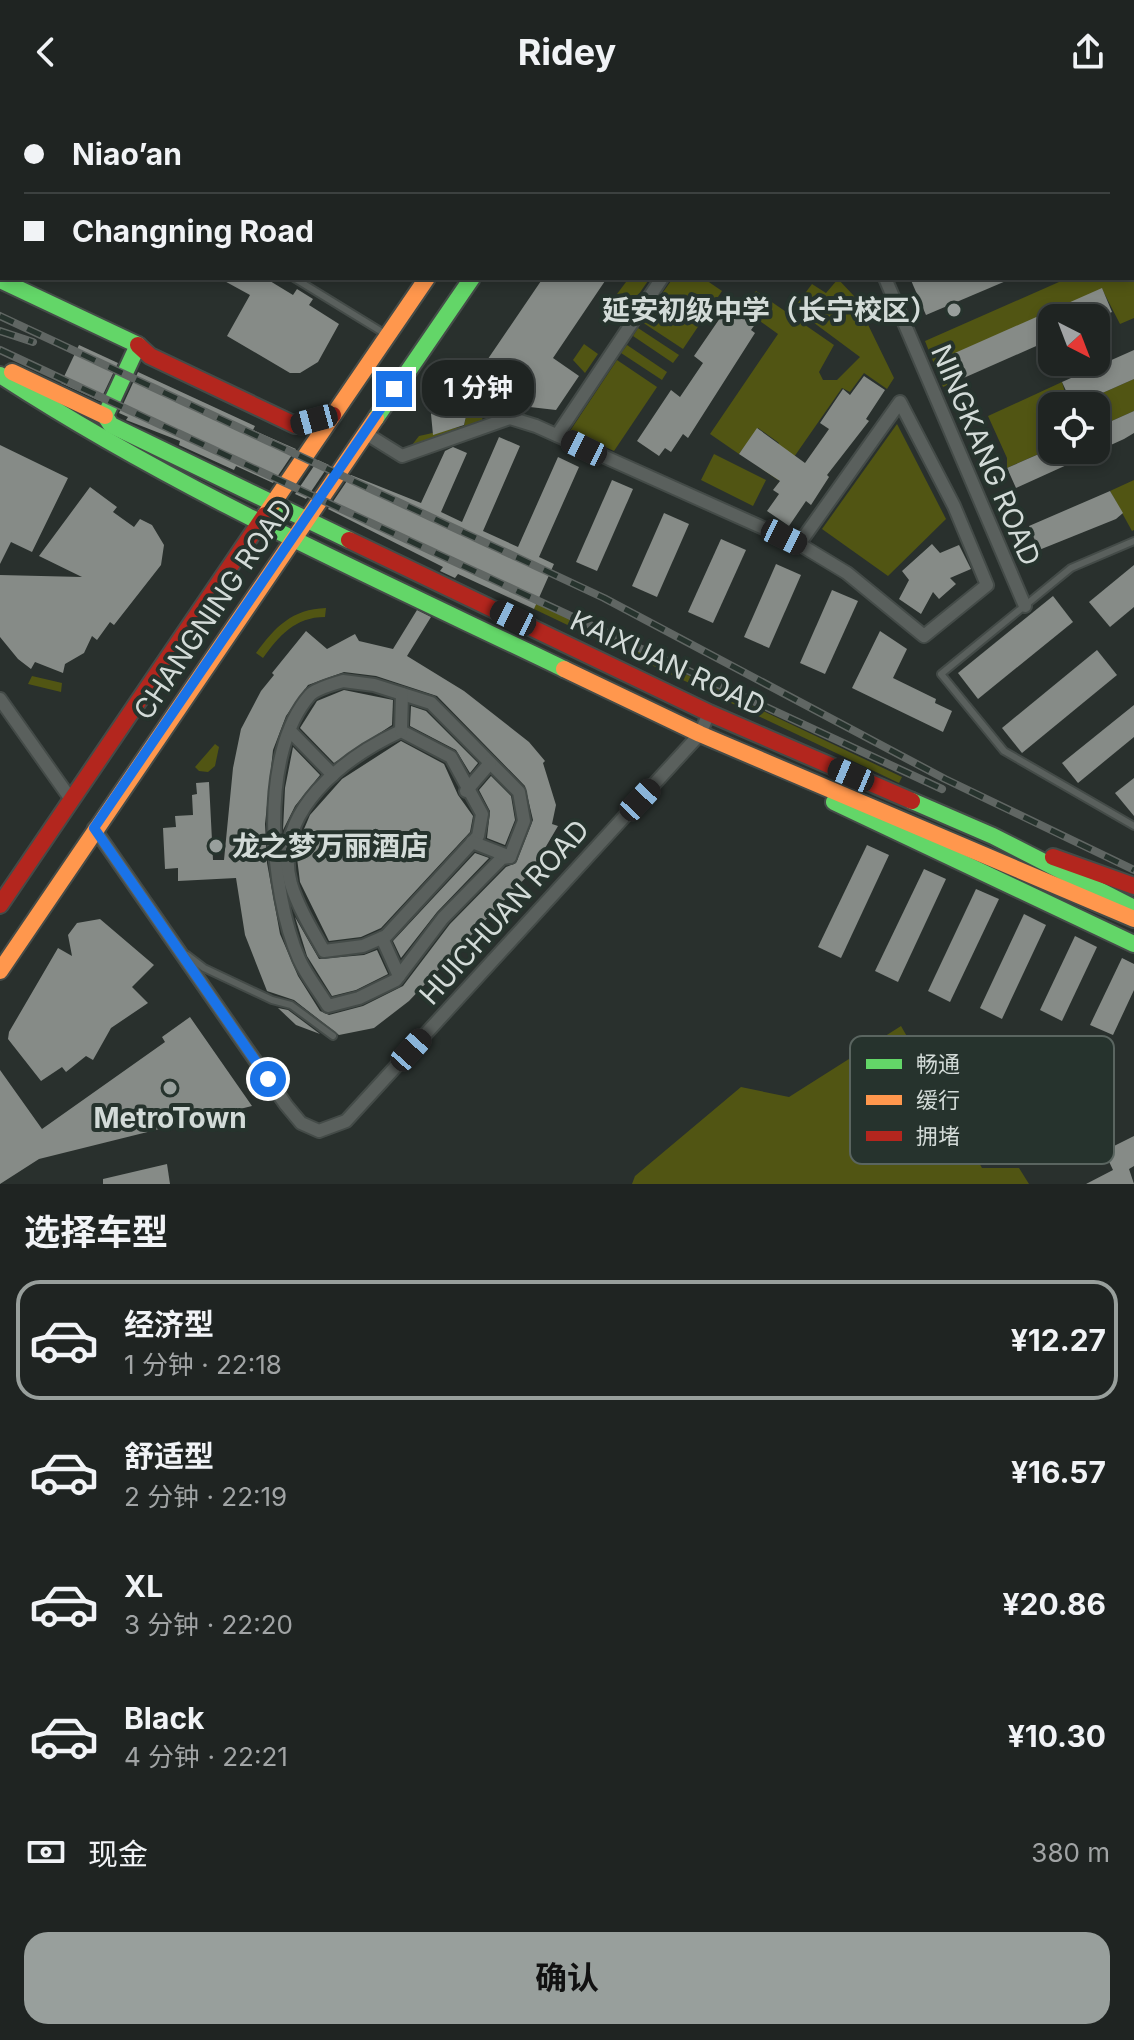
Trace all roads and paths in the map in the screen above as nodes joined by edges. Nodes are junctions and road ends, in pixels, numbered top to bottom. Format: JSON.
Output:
{"nodes":[{"id":1,"x":0,"y":280,"type":"edge"},
{"id":2,"x":297,"y":280,"type":"edge"},
{"id":3,"x":426,"y":280,"type":"edge"},
{"id":4,"x":471,"y":280,"type":"edge"},
{"id":5,"x":661,"y":280,"type":"edge"},
{"id":6,"x":886,"y":280,"type":"edge"},
{"id":7,"x":387,"y":335,"type":"junction"},
{"id":8,"x":138,"y":345,"type":"junction"},
{"id":9,"x":0,"y":366,"type":"edge"},
{"id":10,"x":0,"y":375,"type":"edge"},
{"id":11,"x":333,"y":415,"type":"junction"},
{"id":12,"x":105,"y":416,"type":"junction"},
{"id":13,"x":365,"y":433,"type":"junction"},
{"id":14,"x":557,"y":435,"type":"junction"},
{"id":15,"x":273,"y":502,"type":"junction"},
{"id":16,"x":308,"y":518,"type":"junction"},
{"id":17,"x":259,"y":522,"type":"junction"},
{"id":18,"x":294,"y":539,"type":"junction"},
{"id":19,"x":1134,"y":541,"type":"edge"},
{"id":20,"x":799,"y":544,"type":"junction"},
{"id":21,"x":1025,"y":606,"type":"junction"},
{"id":22,"x":402,"y":694,"type":"junction"},
{"id":23,"x":0,"y":699,"type":"edge"},
{"id":24,"x":709,"y":713,"type":"junction"},
{"id":25,"x":290,"y":731,"type":"junction"},
{"id":26,"x":401,"y":731,"type":"junction"},
{"id":27,"x":700,"y":734,"type":"junction"},
{"id":28,"x":723,"y":744,"type":"junction"},
{"id":29,"x":490,"y":763,"type":"junction"},
{"id":30,"x":333,"y":775,"type":"junction"},
{"id":31,"x":466,"y":791,"type":"junction"},
{"id":32,"x":70,"y":798,"type":"junction"},
{"id":33,"x":1134,"y":826,"type":"edge"},
{"id":34,"x":94,"y":828,"type":"junction"},
{"id":35,"x":993,"y":836,"type":"junction"},
{"id":36,"x":472,"y":842,"type":"junction"},
{"id":37,"x":510,"y":857,"type":"junction"},
{"id":38,"x":1134,"y":886,"type":"edge"},
{"id":39,"x":0,"y":905,"type":"edge"},
{"id":40,"x":1134,"y":908,"type":"edge"},
{"id":41,"x":1134,"y":919,"type":"edge"},
{"id":42,"x":382,"y":938,"type":"junction"},
{"id":43,"x":1134,"y":944,"type":"edge"},
{"id":44,"x":176,"y":948,"type":"junction"},
{"id":45,"x":324,"y":951,"type":"junction"},
{"id":46,"x":300,"y":960,"type":"junction"},
{"id":47,"x":0,"y":971,"type":"edge"},
{"id":48,"x":399,"y":976,"type":"junction"},
{"id":49,"x":333,"y":1036,"type":"dead end"}],
"edges":[{"from":1,"to":8,"type":"street"},
{"from":2,"to":7,"type":"lane"},
{"from":3,"to":7,"type":"street","name":"CHANGNING ROAD"},
{"from":4,"to":13,"type":"street","name":"CHANGNING ROAD"},
{"from":5,"to":14,"type":"street"},
{"from":6,"to":21,"type":"street","name":"NINGKANG ROAD"},
{"from":7,"to":11,"type":"street","name":"CHANGNING ROAD"},
{"from":8,"to":11,"type":"street"},
{"from":8,"to":12,"type":"street"},
{"from":9,"to":12,"type":"street","name":"KAIXUAN ROAD"},
{"from":10,"to":17,"type":"street","name":"KAIXUAN ROAD"},
{"from":11,"to":15,"type":"street","name":"CHANGNING ROAD"},
{"from":12,"to":15,"type":"street","name":"KAIXUAN ROAD"},
{"from":13,"to":14,"type":"street"},
{"from":13,"to":16,"type":"street","name":"CHANGNING ROAD"},
{"from":14,"to":20,"type":"street"},
{"from":15,"to":16,"type":"street","name":"KAIXUAN ROAD"},
{"from":15,"to":17,"type":"street","name":"CHANGNING ROAD"},
{"from":16,"to":18,"type":"street","name":"CHANGNING ROAD"},
{"from":16,"to":24,"type":"street","name":"KAIXUAN ROAD"},
{"from":17,"to":18,"type":"street","name":"KAIXUAN ROAD"},
{"from":17,"to":32,"type":"street","name":"CHANGNING ROAD"},
{"from":18,"to":27,"type":"street","name":"KAIXUAN ROAD"},
{"from":18,"to":34,"type":"street","name":"CHANGNING ROAD"},
{"from":19,"to":21,"type":"lane"},
{"from":20,"to":20,"type":"street"},
{"from":21,"to":33,"type":"lane"},
{"from":22,"to":25,"type":"street"},
{"from":22,"to":26,"type":"street"},
{"from":22,"to":29,"type":"street"},
{"from":23,"to":32,"type":"street"},
{"from":24,"to":27,"type":"street","name":"HUICHUAN ROAD"},
{"from":24,"to":35,"type":"street","name":"KAIXUAN ROAD"},
{"from":25,"to":30,"type":"street"},
{"from":25,"to":46,"type":"street"},
{"from":26,"to":30,"type":"street"},
{"from":26,"to":31,"type":"street"},
{"from":27,"to":28,"type":"street","name":"KAIXUAN ROAD"},
{"from":27,"to":44,"type":"street","name":"HUICHUAN ROAD"},
{"from":28,"to":41,"type":"street","name":"KAIXUAN ROAD"},
{"from":28,"to":43,"type":"street","name":"KAIXUAN ROAD"},
{"from":29,"to":31,"type":"street"},
{"from":29,"to":37,"type":"street"},
{"from":30,"to":45,"type":"street"},
{"from":31,"to":36,"type":"street"},
{"from":32,"to":39,"type":"street","name":"CHANGNING ROAD"},
{"from":34,"to":44,"type":"street","name":"HUICHUAN ROAD"},
{"from":34,"to":47,"type":"street","name":"CHANGNING ROAD"},
{"from":35,"to":38,"type":"street","name":"KAIXUAN ROAD"},
{"from":35,"to":40,"type":"street","name":"KAIXUAN ROAD"},
{"from":36,"to":37,"type":"street"},
{"from":36,"to":42,"type":"street"},
{"from":37,"to":48,"type":"street"},
{"from":42,"to":45,"type":"street"},
{"from":42,"to":48,"type":"street"},
{"from":44,"to":49,"type":"lane"},
{"from":45,"to":46,"type":"street"},
{"from":46,"to":48,"type":"street"}]}
